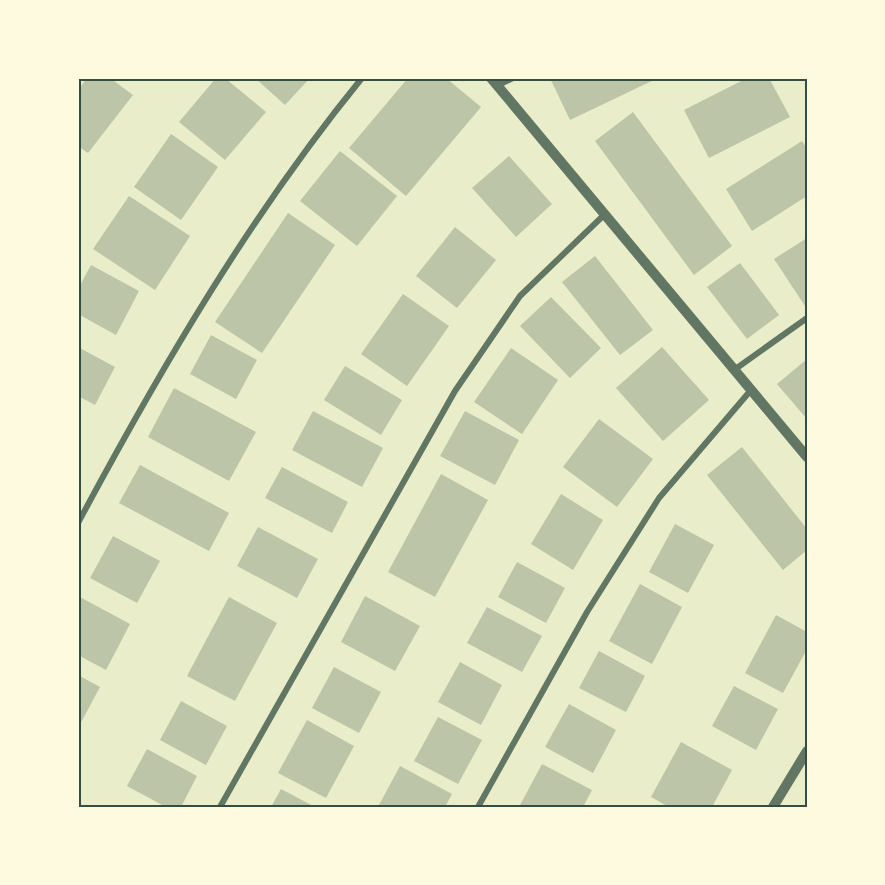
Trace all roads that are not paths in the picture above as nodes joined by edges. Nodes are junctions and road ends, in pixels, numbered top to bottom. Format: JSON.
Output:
{"nodes":[{"id":1,"x":362,"y":78,"type":"edge"},
{"id":2,"x":513,"y":78,"type":"edge"},
{"id":3,"x":495,"y":82,"type":"edge"},
{"id":4,"x":605,"y":214,"type":"junction"},
{"id":5,"x":807,"y":318,"type":"edge"},
{"id":6,"x":734,"y":369,"type":"junction"},
{"id":7,"x":751,"y":390,"type":"junction"},
{"id":8,"x":807,"y":457,"type":"edge"},
{"id":9,"x":78,"y":523,"type":"edge"},
{"id":10,"x":807,"y":751,"type":"edge"},
{"id":11,"x":220,"y":807,"type":"edge"},
{"id":12,"x":478,"y":807,"type":"edge"},
{"id":13,"x":773,"y":807,"type":"edge"}],
"edges":[{"from":1,"to":9,"type":"street"},
{"from":2,"to":3,"type":"street"},
{"from":3,"to":4,"type":"street"},
{"from":4,"to":6,"type":"street"},
{"from":4,"to":11,"type":"street"},
{"from":5,"to":6,"type":"street"},
{"from":6,"to":7,"type":"street"},
{"from":7,"to":8,"type":"street"},
{"from":7,"to":12,"type":"street"},
{"from":10,"to":13,"type":"street"}]}
